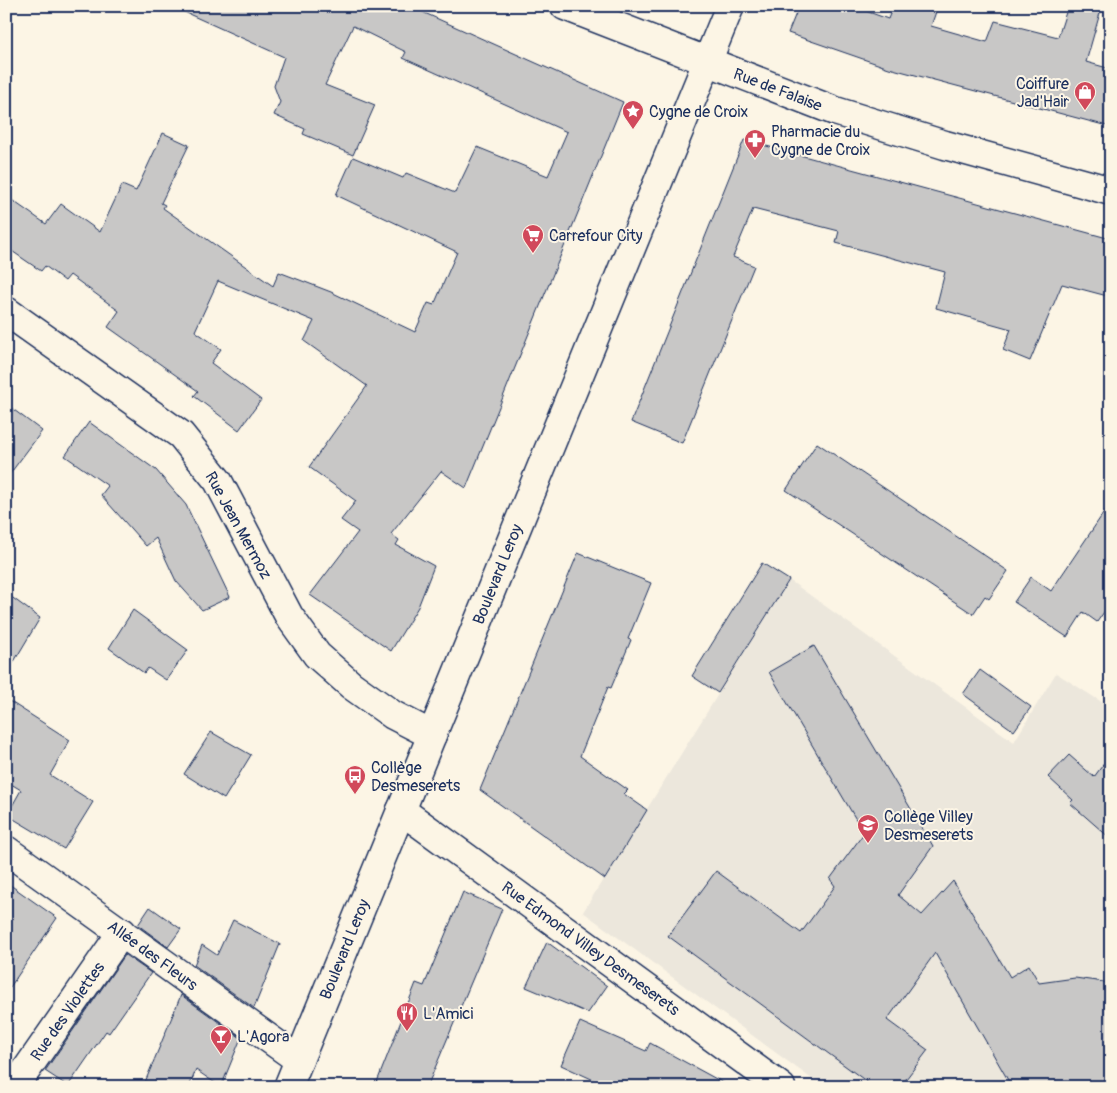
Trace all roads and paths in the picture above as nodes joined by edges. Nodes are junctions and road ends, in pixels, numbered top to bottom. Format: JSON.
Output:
{"nodes":[{"id":1,"x":565,"y":6,"type":"edge"},
{"id":2,"x":730,"y":6,"type":"edge"},
{"id":3,"x":708,"y":62,"type":"junction"},
{"id":4,"x":1111,"y":191,"type":"edge"},
{"id":5,"x":6,"y":311,"type":"edge"},
{"id":6,"x":432,"y":735,"type":"junction"},
{"id":7,"x":401,"y":810,"type":"junction"},
{"id":8,"x":6,"y":850,"type":"edge"},
{"id":9,"x":122,"y":932,"type":"junction"},
{"id":10,"x":298,"y":1060,"type":"junction"},
{"id":11,"x":6,"y":1082,"type":"edge"},
{"id":12,"x":288,"y":1087,"type":"edge"},
{"id":13,"x":781,"y":1087,"type":"edge"}],
"edges":[{"from":1,"to":3,"type":"main road","name":"Rue de Falaise"},
{"from":2,"to":3,"type":"main road","name":"Boulevard Leroy"},
{"from":3,"to":4,"type":"main road","name":"Rue de Falaise"},
{"from":3,"to":6,"type":"main road","name":"Boulevard Leroy"},
{"from":5,"to":6,"type":"main road","name":"Rue Jean Mermoz"},
{"from":6,"to":7,"type":"main road","name":"Boulevard Leroy"},
{"from":7,"to":10,"type":"main road","name":"Boulevard Leroy"},
{"from":7,"to":13,"type":"main road","name":"Rue Edmond Villey Desmeserets"},
{"from":8,"to":9,"type":"main road","name":"Allée des Fleurs"},
{"from":9,"to":10,"type":"main road","name":"Allée des Fleurs"},
{"from":9,"to":11,"type":"main road","name":"Rue des Violettes"},
{"from":10,"to":12,"type":"main road","name":"Boulevard Leroy"}]}
